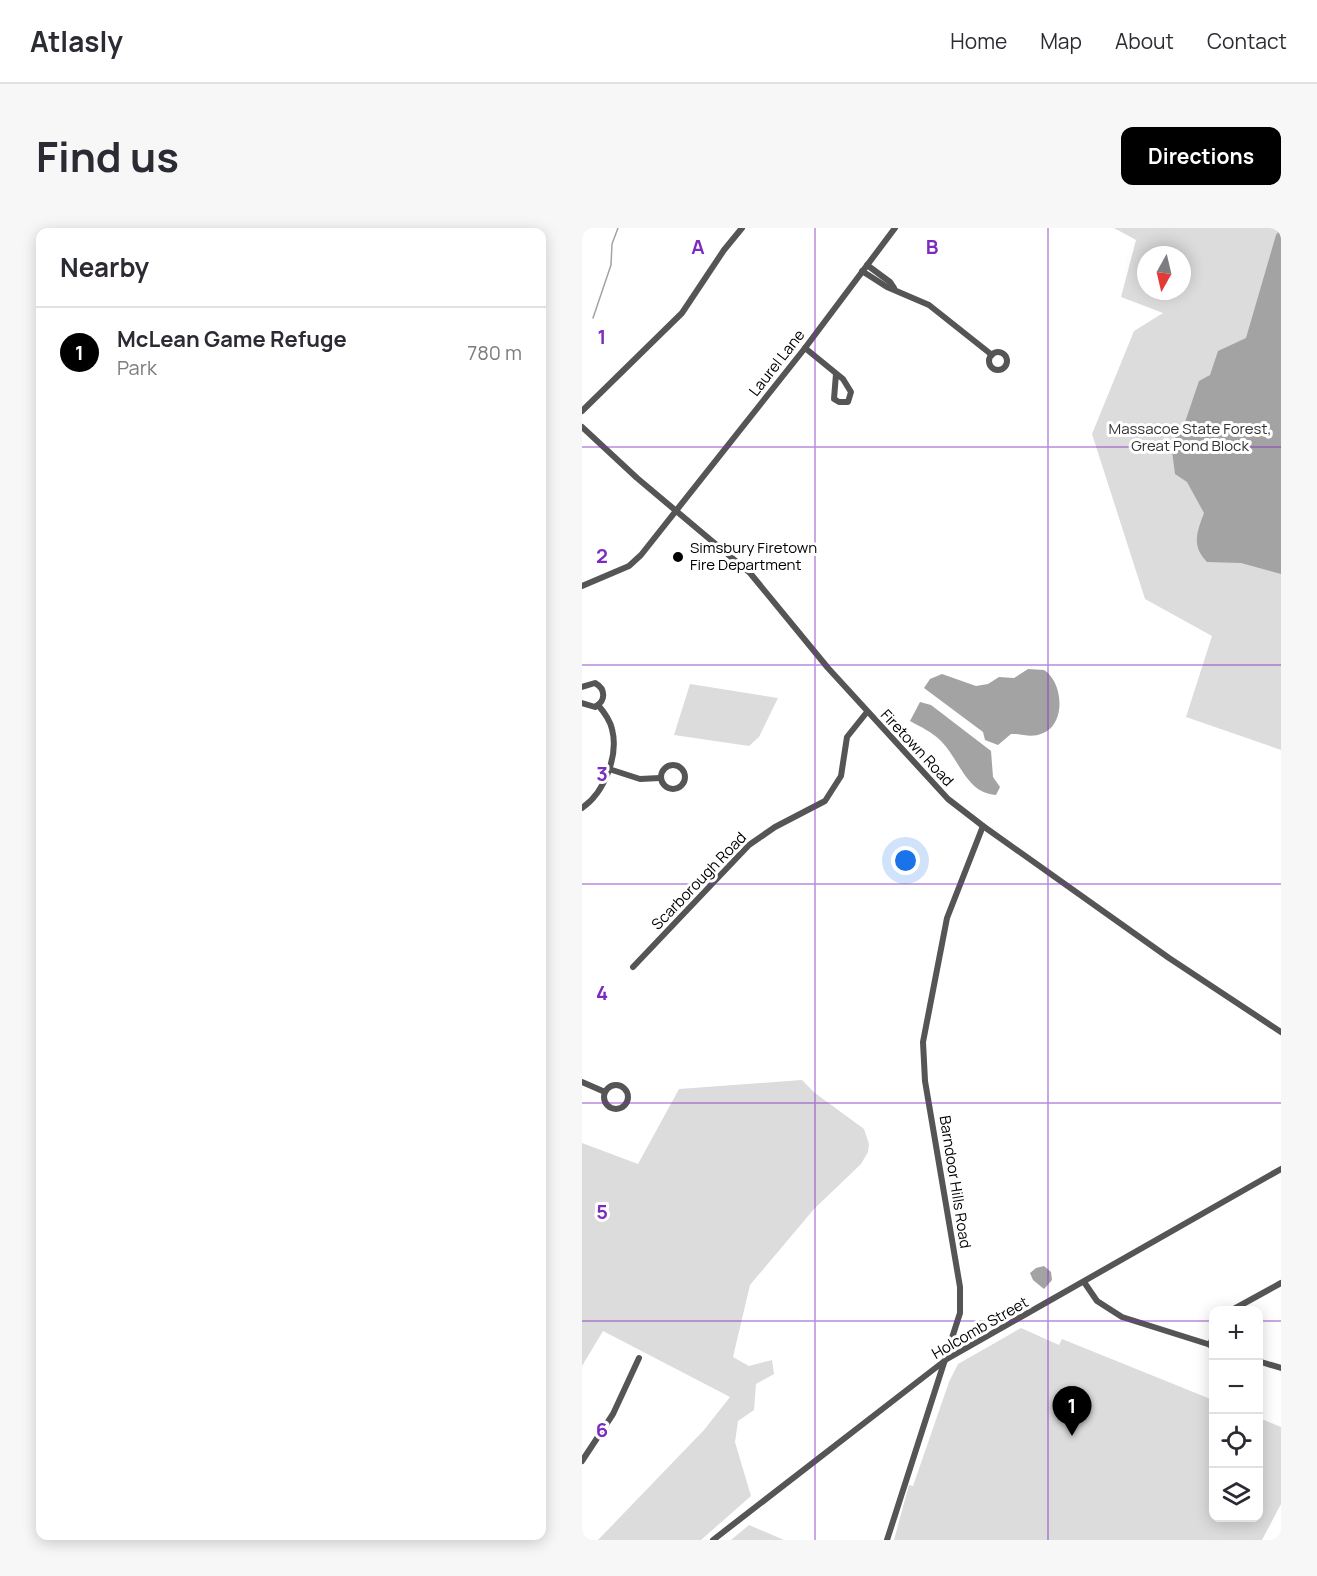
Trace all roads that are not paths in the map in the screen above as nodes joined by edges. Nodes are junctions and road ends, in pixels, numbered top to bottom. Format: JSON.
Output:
{"nodes":[{"id":1,"x":742,"y":228,"type":"edge"},
{"id":2,"x":895,"y":228,"type":"edge"},
{"id":3,"x":867,"y":265,"type":"junction"},
{"id":4,"x":862,"y":271,"type":"junction"},
{"id":5,"x":894,"y":288,"type":"junction"},
{"id":6,"x":805,"y":348,"type":"junction"},
{"id":7,"x":992,"y":355,"type":"dead end"},
{"id":8,"x":836,"y":374,"type":"dead end"},
{"id":9,"x":582,"y":411,"type":"edge"},
{"id":10,"x":582,"y":427,"type":"edge"},
{"id":11,"x":676,"y":512,"type":"junction"},
{"id":12,"x":582,"y":586,"type":"edge"},
{"id":13,"x":582,"y":687,"type":"edge"},
{"id":14,"x":582,"y":703,"type":"edge"},
{"id":15,"x":598,"y":705,"type":"junction"},
{"id":16,"x":867,"y":712,"type":"junction"},
{"id":17,"x":609,"y":769,"type":"junction"},
{"id":18,"x":660,"y":778,"type":"junction"},
{"id":19,"x":582,"y":808,"type":"edge"},
{"id":20,"x":983,"y":826,"type":"junction"},
{"id":21,"x":633,"y":967,"type":"dead end"},
{"id":22,"x":1281,"y":1032,"type":"edge"},
{"id":23,"x":582,"y":1082,"type":"edge"},
{"id":24,"x":605,"y":1092,"type":"junction"},
{"id":25,"x":1281,"y":1169,"type":"edge"},
{"id":26,"x":1084,"y":1282,"type":"junction"},
{"id":27,"x":1281,"y":1283,"type":"edge"},
{"id":28,"x":1241,"y":1306,"type":"edge"},
{"id":29,"x":1209,"y":1344,"type":"edge"},
{"id":30,"x":639,"y":1358,"type":"dead end"},
{"id":31,"x":947,"y":1359,"type":"junction"},
{"id":32,"x":1263,"y":1362,"type":"edge"},
{"id":33,"x":1281,"y":1368,"type":"edge"},
{"id":34,"x":582,"y":1461,"type":"edge"},
{"id":35,"x":713,"y":1540,"type":"edge"},
{"id":36,"x":888,"y":1540,"type":"edge"}],
"edges":[{"from":1,"to":9,"type":"street"},
{"from":2,"to":3,"type":"street","name":"Laurel Lane"},
{"from":3,"to":4,"type":"street","name":"Laurel Lane"},
{"from":3,"to":5,"type":"street"},
{"from":4,"to":5,"type":"street"},
{"from":4,"to":6,"type":"street","name":"Laurel Lane"},
{"from":5,"to":7,"type":"street"},
{"from":6,"to":8,"type":"street"},
{"from":6,"to":11,"type":"street","name":"Laurel Lane"},
{"from":10,"to":11,"type":"street","name":"Firetown Road"},
{"from":11,"to":12,"type":"street","name":"Laurel Lane"},
{"from":11,"to":16,"type":"street","name":"Firetown Road"},
{"from":13,"to":15,"type":"street"},
{"from":14,"to":15,"type":"street"},
{"from":15,"to":17,"type":"street"},
{"from":16,"to":20,"type":"street","name":"Firetown Road"},
{"from":16,"to":21,"type":"street","name":"Scarborough Road"},
{"from":17,"to":18,"type":"street"},
{"from":17,"to":19,"type":"street"},
{"from":18,"to":18,"type":"street"},
{"from":20,"to":22,"type":"street","name":"Firetown Road"},
{"from":20,"to":31,"type":"street","name":"Barndoor Hills Road"},
{"from":23,"to":24,"type":"street"},
{"from":24,"to":24,"type":"street"},
{"from":25,"to":26,"type":"street","name":"Holcomb Street"},
{"from":26,"to":29,"type":"street"},
{"from":26,"to":31,"type":"street","name":"Holcomb Street"},
{"from":27,"to":28,"type":"street"},
{"from":30,"to":34,"type":"street"},
{"from":31,"to":35,"type":"street","name":"Holcomb Street"},
{"from":31,"to":36,"type":"street","name":"Barndoor Hills Road"},
{"from":32,"to":33,"type":"street"}]}
